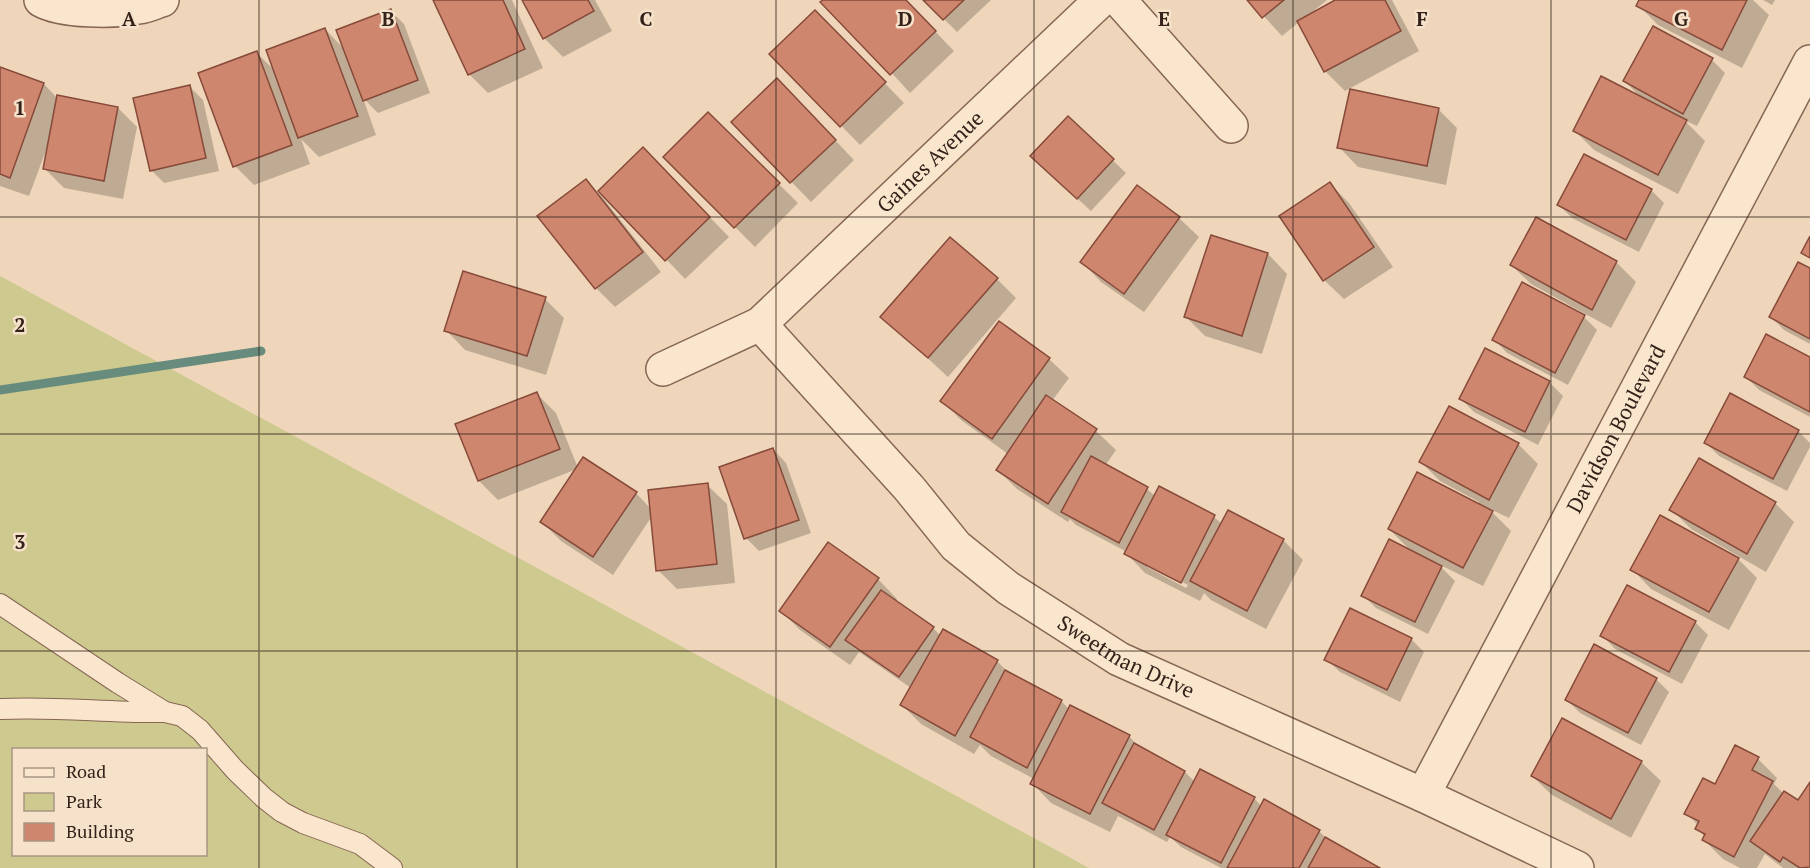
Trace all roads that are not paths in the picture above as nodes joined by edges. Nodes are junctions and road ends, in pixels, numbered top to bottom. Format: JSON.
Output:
{"nodes":[{"id":1,"x":42,"y":0,"type":"edge"},
{"id":2,"x":162,"y":0,"type":"edge"},
{"id":3,"x":1101,"y":0,"type":"edge"},
{"id":4,"x":1119,"y":0,"type":"edge"},
{"id":5,"x":1810,"y":62,"type":"edge"},
{"id":6,"x":1231,"y":126,"type":"dead end"},
{"id":7,"x":760,"y":324,"type":"junction"},
{"id":8,"x":663,"y":369,"type":"dead end"},
{"id":9,"x":0,"y":604,"type":"edge"},
{"id":10,"x":0,"y":709,"type":"edge"},
{"id":11,"x":165,"y":712,"type":"junction"},
{"id":12,"x":1423,"y":795,"type":"junction"},
{"id":13,"x":392,"y":868,"type":"edge"},
{"id":14,"x":1577,"y":868,"type":"edge"}],
"edges":[{"from":1,"to":2,"type":"street"},
{"from":3,"to":7,"type":"street","name":"Gaines Avenue"},
{"from":4,"to":6,"type":"street"},
{"from":5,"to":12,"type":"street","name":"Davidson Boulevard"},
{"from":7,"to":8,"type":"street","name":"Gaines Avenue"},
{"from":7,"to":12,"type":"street","name":"Sweetman Drive"},
{"from":9,"to":11,"type":"lane"},
{"from":10,"to":11,"type":"lane"},
{"from":11,"to":13,"type":"lane"},
{"from":12,"to":14,"type":"street","name":"Sweetman Drive"}]}
